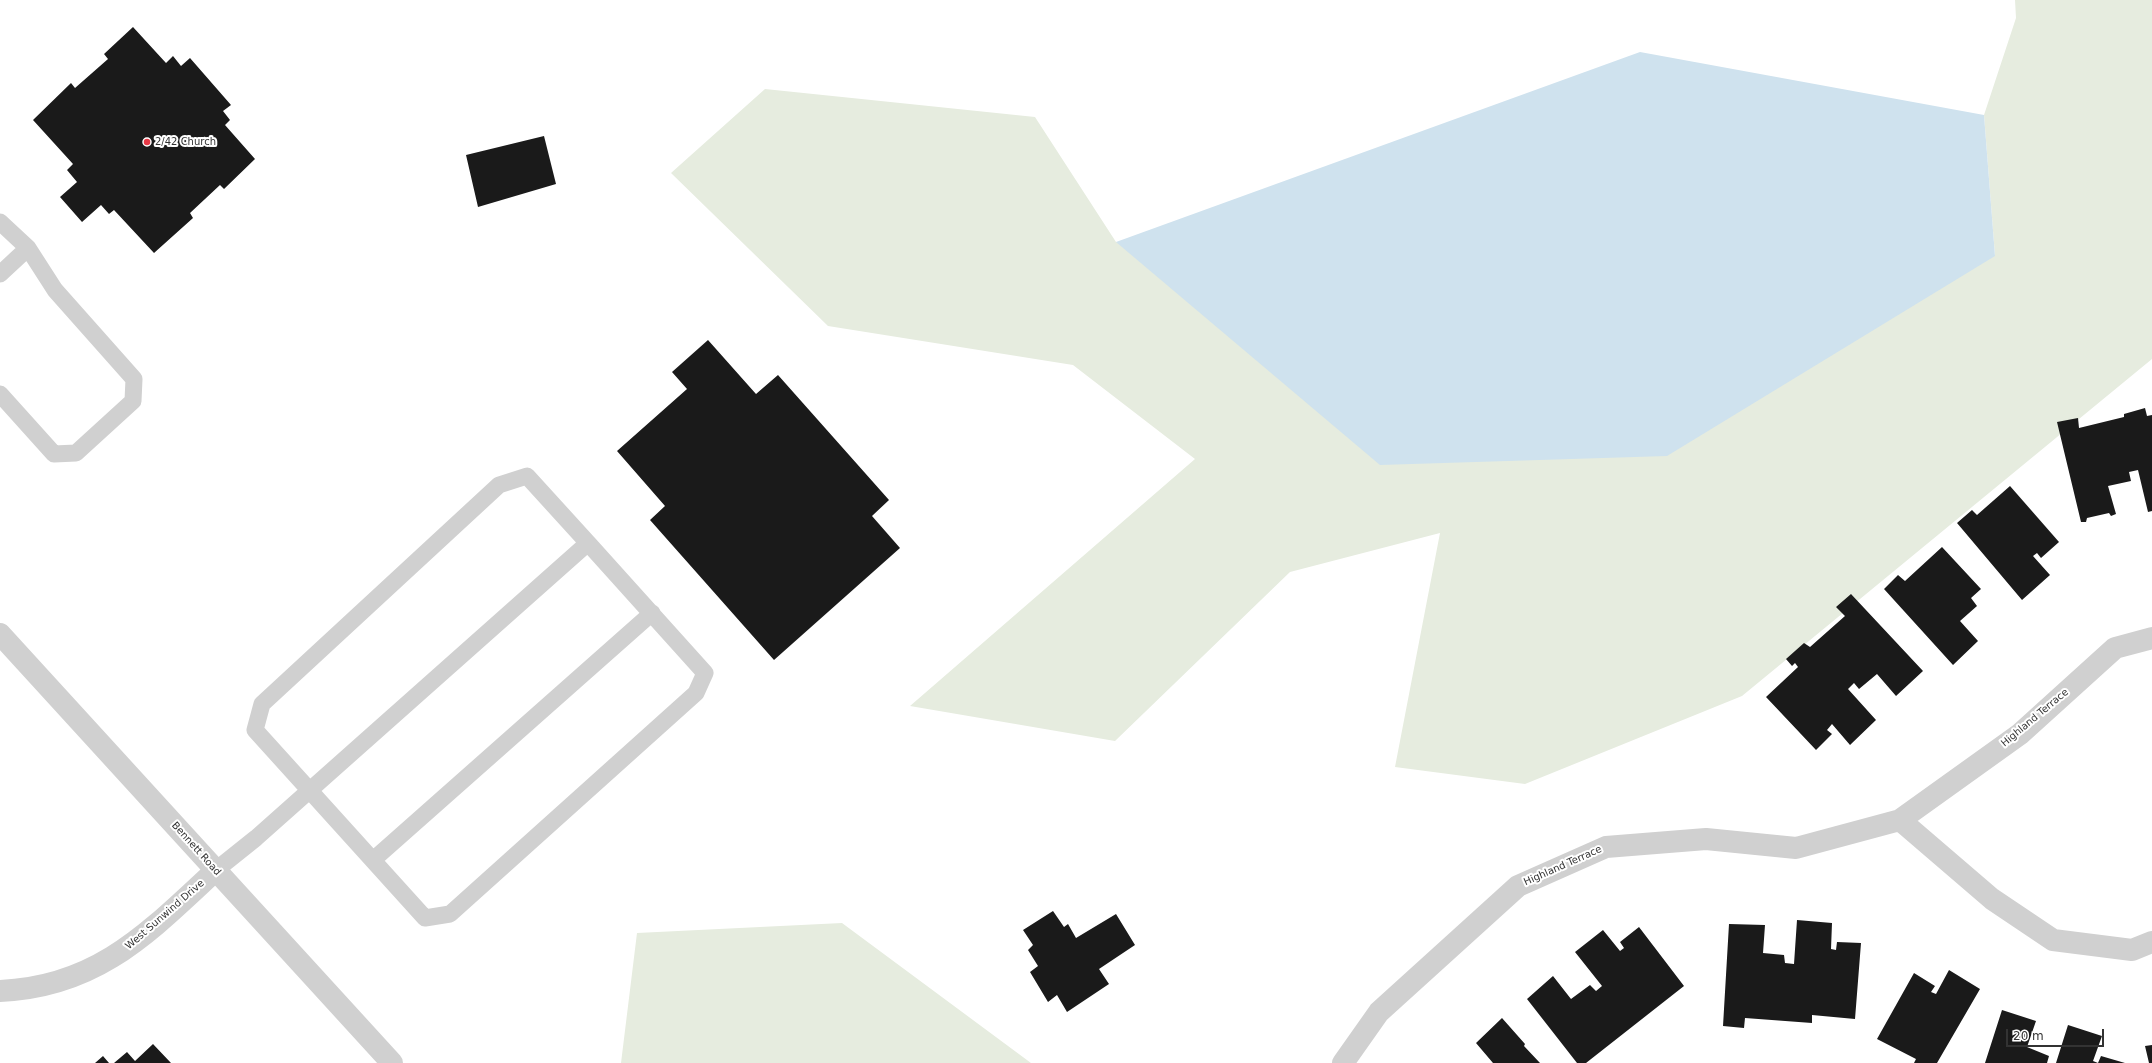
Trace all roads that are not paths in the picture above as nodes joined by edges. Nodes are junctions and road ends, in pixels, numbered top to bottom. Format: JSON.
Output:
{"nodes":[{"id":1,"x":0,"y":222,"type":"edge"},
{"id":2,"x":28,"y":248,"type":"junction"},
{"id":3,"x":0,"y":274,"type":"edge"},
{"id":4,"x":0,"y":394,"type":"edge"},
{"id":5,"x":588,"y":543,"type":"junction"},
{"id":6,"x":652,"y":614,"type":"junction"},
{"id":7,"x":0,"y":634,"type":"edge"},
{"id":8,"x":2152,"y":638,"type":"edge"},
{"id":9,"x":309,"y":791,"type":"junction"},
{"id":10,"x":1900,"y":820,"type":"junction"},
{"id":11,"x":372,"y":860,"type":"junction"},
{"id":12,"x":216,"y":870,"type":"junction"},
{"id":13,"x":2152,"y":942,"type":"edge"},
{"id":14,"x":0,"y":992,"type":"edge"},
{"id":15,"x":392,"y":1063,"type":"edge"},
{"id":16,"x":1343,"y":1063,"type":"edge"}],
"edges":[{"from":1,"to":2,"type":"lane"},
{"from":2,"to":3,"type":"lane"},
{"from":2,"to":4,"type":"lane"},
{"from":5,"to":6,"type":"lane"},
{"from":5,"to":9,"type":"lane"},
{"from":5,"to":9,"type":"lane"},
{"from":6,"to":11,"type":"lane"},
{"from":6,"to":11,"type":"lane"},
{"from":7,"to":12,"type":"street","name":"Bennett Road"},
{"from":8,"to":10,"type":"street","name":"Highland Terrace"},
{"from":9,"to":11,"type":"lane"},
{"from":9,"to":12,"type":"lane"},
{"from":10,"to":13,"type":"street"},
{"from":10,"to":16,"type":"street","name":"Highland Terrace"},
{"from":12,"to":14,"type":"street","name":"West Sunwind Drive"},
{"from":12,"to":15,"type":"street","name":"Bennett Road"}]}
